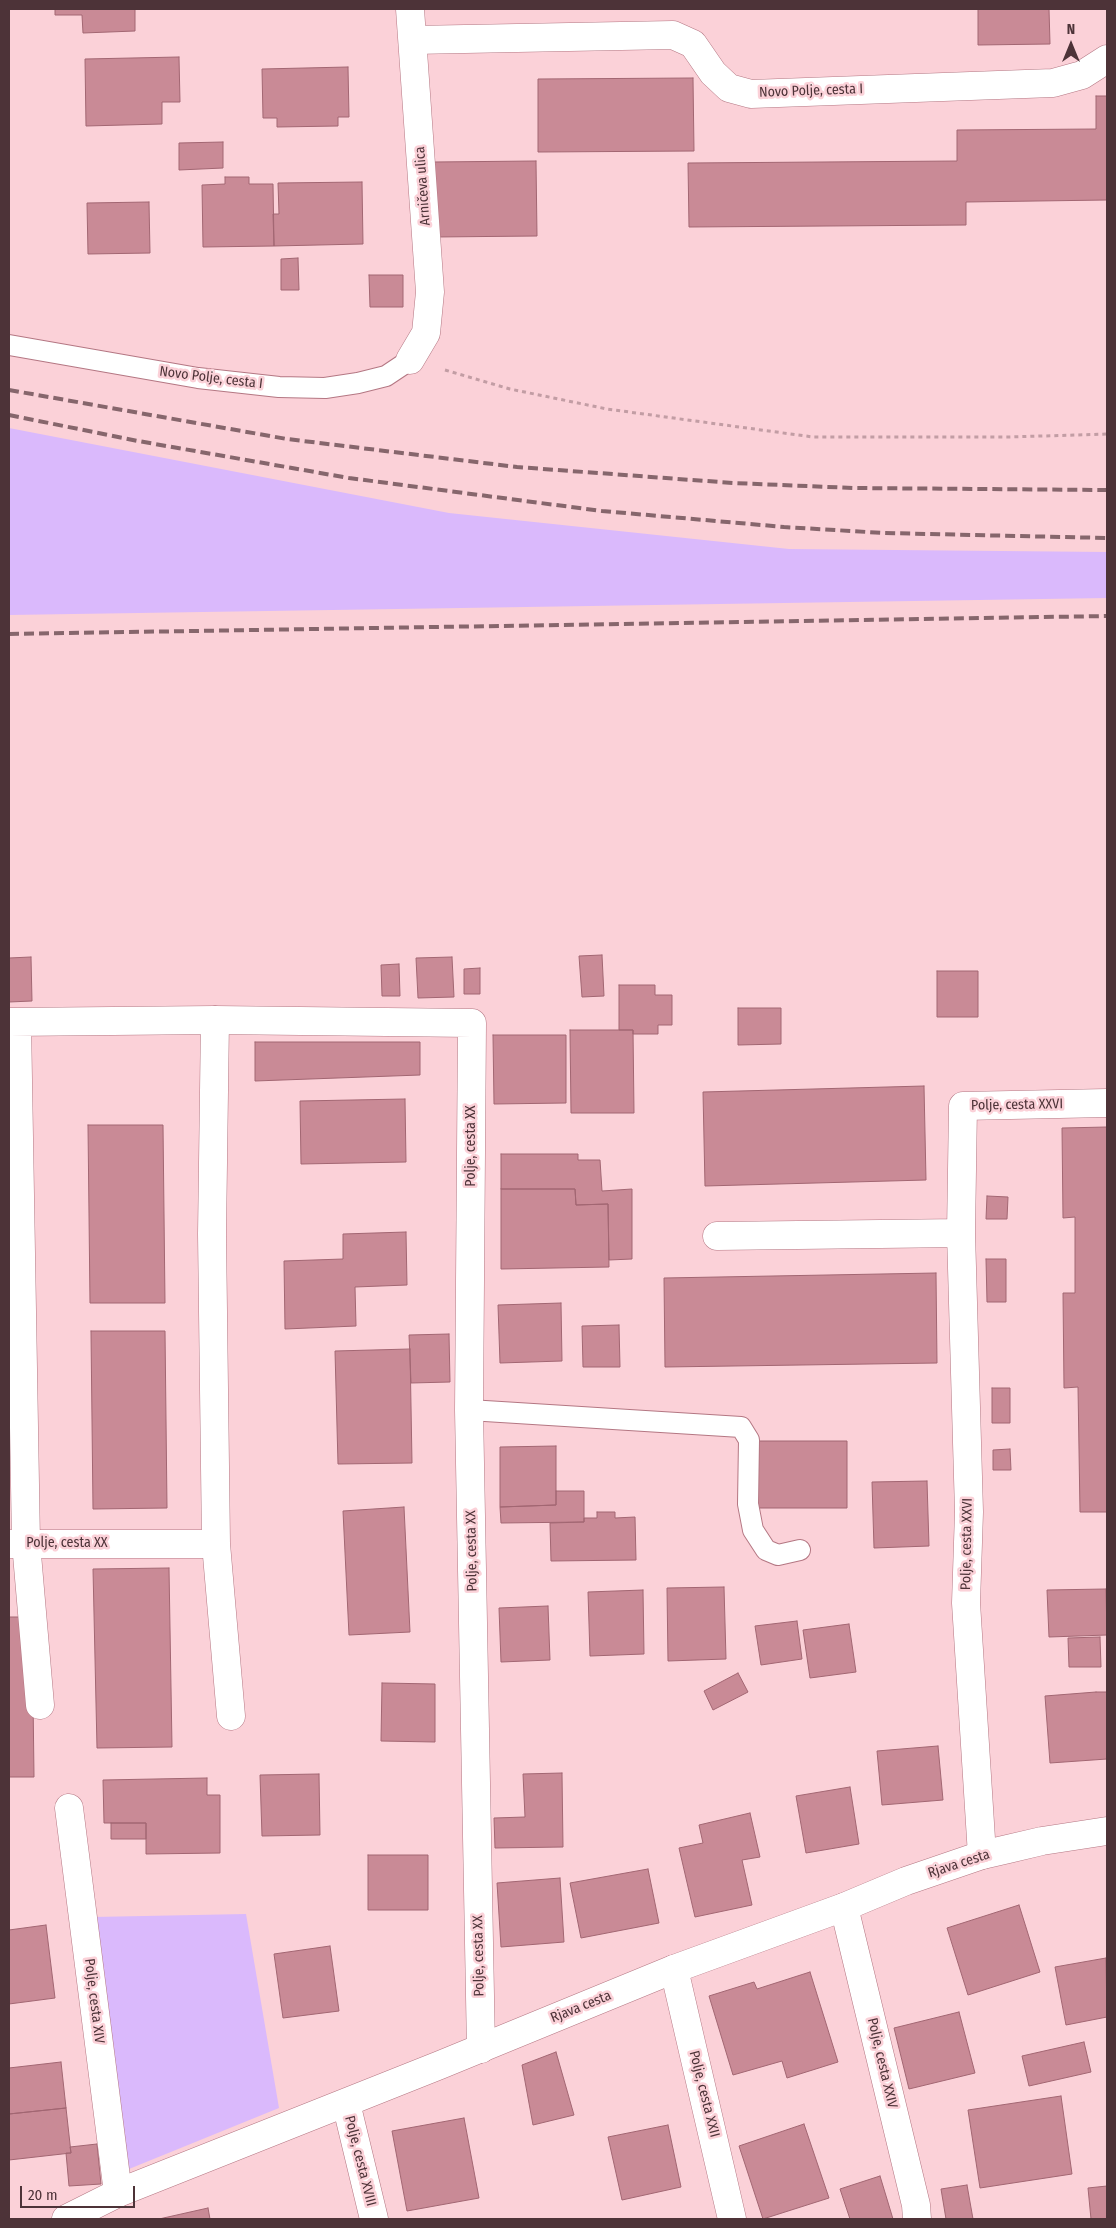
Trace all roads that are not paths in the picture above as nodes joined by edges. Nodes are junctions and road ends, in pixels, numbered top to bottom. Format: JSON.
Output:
{"nodes":[{"id":1,"x":410,"y":9,"type":"edge"},
{"id":2,"x":413,"y":40,"type":"junction"},
{"id":3,"x":1107,"y":59,"type":"edge"},
{"id":4,"x":9,"y":345,"type":"edge"},
{"id":5,"x":410,"y":360,"type":"joint"},
{"id":6,"x":215,"y":1020,"type":"junction"},
{"id":7,"x":13,"y":1022,"type":"edge"},
{"id":8,"x":1107,"y":1103,"type":"edge"},
{"id":9,"x":962,"y":1233,"type":"junction"},
{"id":10,"x":717,"y":1236,"type":"dead end"},
{"id":11,"x":469,"y":1410,"type":"junction"},
{"id":12,"x":17,"y":1543,"type":"edge"},
{"id":13,"x":216,"y":1544,"type":"junction"},
{"id":14,"x":800,"y":1550,"type":"dead end"},
{"id":15,"x":40,"y":1705,"type":"dead end"},
{"id":16,"x":231,"y":1716,"type":"dead end"},
{"id":17,"x":69,"y":1808,"type":"dead end"},
{"id":18,"x":1107,"y":1831,"type":"edge"},
{"id":19,"x":982,"y":1855,"type":"junction"},
{"id":20,"x":844,"y":1907,"type":"junction"},
{"id":21,"x":674,"y":1969,"type":"junction"},
{"id":22,"x":481,"y":2048,"type":"junction"},
{"id":23,"x":346,"y":2103,"type":"junction"},
{"id":24,"x":118,"y":2193,"type":"junction"},
{"id":25,"x":93,"y":2213,"type":"edge"},
{"id":26,"x":66,"y":2219,"type":"edge"},
{"id":27,"x":374,"y":2219,"type":"edge"},
{"id":28,"x":732,"y":2219,"type":"edge"},
{"id":29,"x":917,"y":2219,"type":"edge"}],
"edges":[{"from":1,"to":2,"type":"street","name":"Arničeva ulica"},
{"from":2,"to":3,"type":"street","name":"Novo Polje, cesta I"},
{"from":2,"to":5,"type":"street","name":"Arničeva ulica"},
{"from":4,"to":5,"type":"lane","name":"Novo Polje, cesta I"},
{"from":6,"to":7,"type":"street"},
{"from":6,"to":11,"type":"street","name":"Polje, cesta XX"},
{"from":6,"to":13,"type":"street"},
{"from":7,"to":12,"type":"street"},
{"from":8,"to":9,"type":"street","name":"Polje, cesta XXVI"},
{"from":9,"to":10,"type":"street"},
{"from":9,"to":19,"type":"street","name":"Polje, cesta XXVI"},
{"from":11,"to":14,"type":"lane"},
{"from":11,"to":22,"type":"street","name":"Polje, cesta XX"},
{"from":12,"to":13,"type":"street","name":"Polje, cesta XX"},
{"from":12,"to":15,"type":"street"},
{"from":13,"to":16,"type":"street"},
{"from":17,"to":24,"type":"street","name":"Polje, cesta XIV"},
{"from":18,"to":19,"type":"street","name":"Rjava cesta"},
{"from":19,"to":20,"type":"street","name":"Rjava cesta"},
{"from":20,"to":21,"type":"street","name":"Rjava cesta"},
{"from":20,"to":29,"type":"street","name":"Polje, cesta XXIV"},
{"from":21,"to":22,"type":"street","name":"Rjava cesta"},
{"from":21,"to":28,"type":"street","name":"Polje, cesta XXII"},
{"from":22,"to":23,"type":"street","name":"Rjava cesta"},
{"from":23,"to":24,"type":"street","name":"Rjava cesta"},
{"from":23,"to":27,"type":"street","name":"Polje, cesta XVIII"},
{"from":24,"to":25,"type":"street","name":"Rjava cesta"},
{"from":25,"to":26,"type":"street","name":"Rjava cesta"}]}
